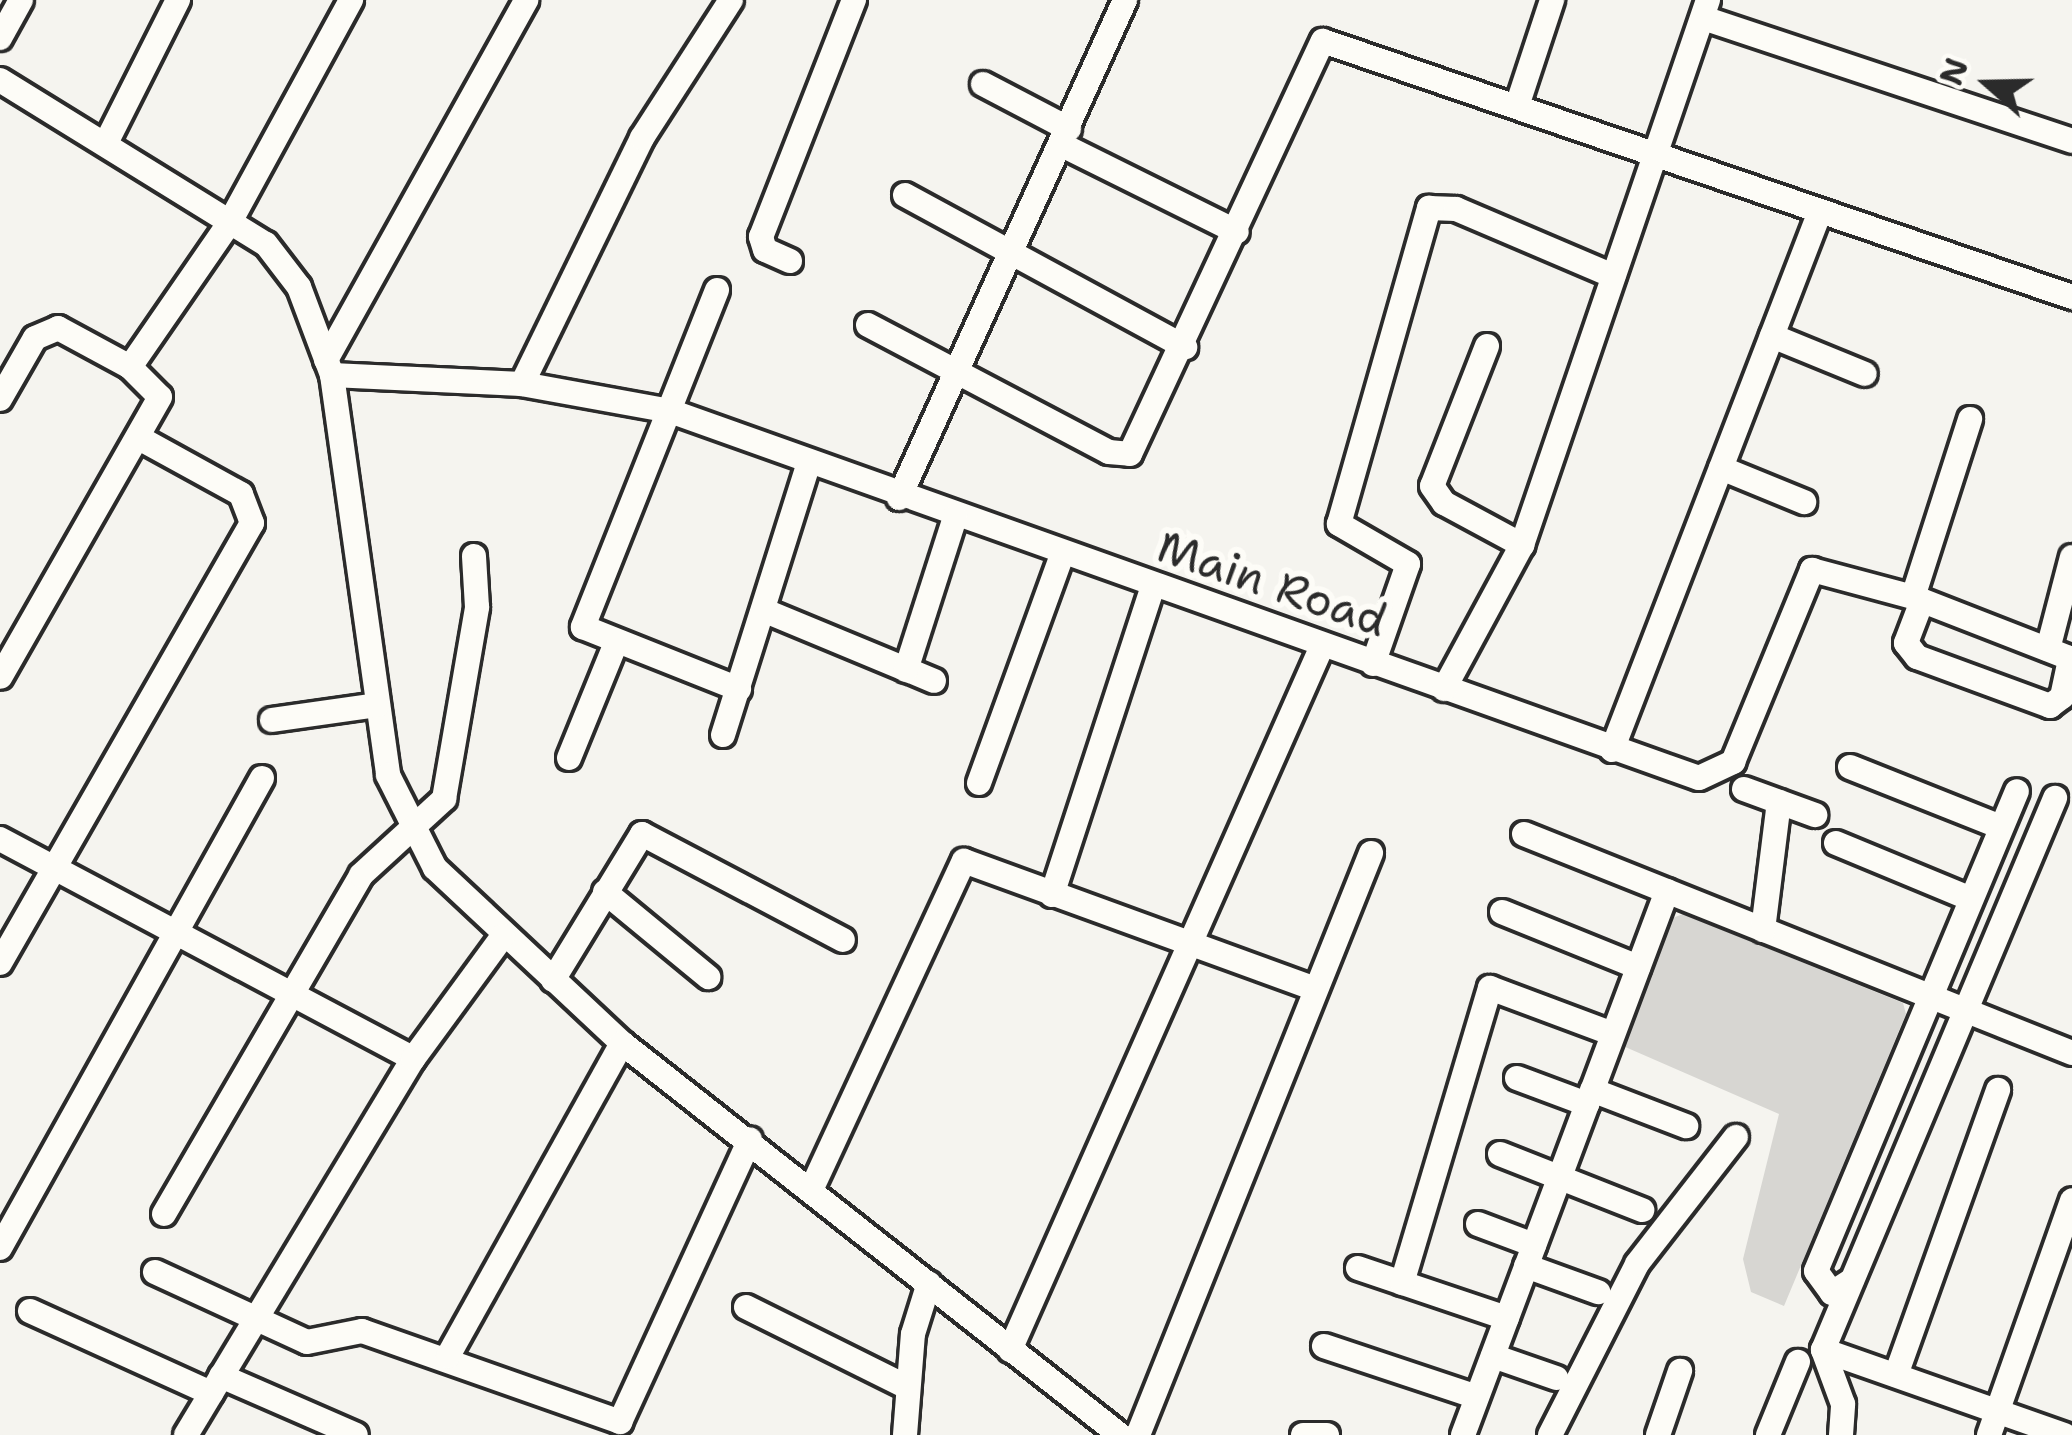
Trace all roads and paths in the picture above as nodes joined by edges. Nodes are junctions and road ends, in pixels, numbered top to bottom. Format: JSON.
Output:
{"nodes":[{"id":1,"x":21,"y":0,"type":"edge"},
{"id":2,"x":178,"y":0,"type":"edge"},
{"id":3,"x":351,"y":0,"type":"edge"},
{"id":4,"x":526,"y":0,"type":"edge"},
{"id":5,"x":730,"y":0,"type":"edge"},
{"id":6,"x":854,"y":0,"type":"edge"},
{"id":7,"x":1125,"y":0,"type":"edge"},
{"id":8,"x":1552,"y":0,"type":"edge"},
{"id":9,"x":1706,"y":9,"type":"edge"},
{"id":10,"x":0,"y":38,"type":"edge"},
{"id":11,"x":0,"y":80,"type":"edge"},
{"id":12,"x":983,"y":84,"type":"dead end"},
{"id":13,"x":1517,"y":106,"type":"junction"},
{"id":14,"x":1066,"y":137,"type":"junction"},
{"id":15,"x":106,"y":141,"type":"junction"},
{"id":16,"x":2072,"y":141,"type":"edge"},
{"id":17,"x":1658,"y":153,"type":"junction"},
{"id":18,"x":905,"y":195,"type":"dead end"},
{"id":19,"x":1819,"y":214,"type":"junction"},
{"id":20,"x":230,"y":222,"type":"junction"},
{"id":21,"x":1237,"y":232,"type":"junction"},
{"id":22,"x":1012,"y":253,"type":"junction"},
{"id":23,"x":790,"y":261,"type":"dead end"},
{"id":24,"x":1612,"y":276,"type":"junction"},
{"id":25,"x":717,"y":290,"type":"dead end"},
{"id":26,"x":2072,"y":297,"type":"edge"},
{"id":27,"x":868,"y":325,"type":"dead end"},
{"id":28,"x":1772,"y":336,"type":"junction"},
{"id":29,"x":1487,"y":346,"type":"dead end"},
{"id":30,"x":1184,"y":347,"type":"junction"},
{"id":31,"x":130,"y":367,"type":"junction"},
{"id":32,"x":329,"y":368,"type":"junction"},
{"id":33,"x":956,"y":373,"type":"junction"},
{"id":34,"x":1865,"y":374,"type":"dead end"},
{"id":35,"x":522,"y":384,"type":"junction"},
{"id":36,"x":0,"y":399,"type":"edge"},
{"id":37,"x":670,"y":411,"type":"junction"},
{"id":38,"x":1970,"y":418,"type":"dead end"},
{"id":39,"x":140,"y":438,"type":"junction"},
{"id":40,"x":809,"y":462,"type":"junction"},
{"id":41,"x":1721,"y":468,"type":"junction"},
{"id":42,"x":899,"y":498,"type":"junction"},
{"id":43,"x":1804,"y":502,"type":"dead end"},
{"id":44,"x":955,"y":517,"type":"junction"},
{"id":45,"x":1522,"y":545,"type":"junction"},
{"id":46,"x":1062,"y":555,"type":"junction"},
{"id":47,"x":474,"y":556,"type":"dead end"},
{"id":48,"x":2072,"y":557,"type":"edge"},
{"id":49,"x":1153,"y":586,"type":"junction"},
{"id":50,"x":1918,"y":599,"type":"junction"},
{"id":51,"x":764,"y":610,"type":"junction"},
{"id":52,"x":615,"y":645,"type":"junction"},
{"id":53,"x":1322,"y":646,"type":"junction"},
{"id":54,"x":2063,"y":655,"type":"edge"},
{"id":55,"x":1373,"y":664,"type":"junction"},
{"id":56,"x":906,"y":670,"type":"junction"},
{"id":57,"x":0,"y":676,"type":"edge"},
{"id":58,"x":934,"y":682,"type":"dead end"},
{"id":59,"x":739,"y":689,"type":"junction"},
{"id":60,"x":1444,"y":689,"type":"junction"},
{"id":61,"x":377,"y":705,"type":"junction"},
{"id":62,"x":272,"y":720,"type":"dead end"},
{"id":63,"x":723,"y":735,"type":"dead end"},
{"id":64,"x":1612,"y":750,"type":"junction"},
{"id":65,"x":569,"y":758,"type":"dead end"},
{"id":66,"x":1850,"y":767,"type":"dead end"},
{"id":67,"x":262,"y":778,"type":"dead end"},
{"id":68,"x":979,"y":783,"type":"dead end"},
{"id":69,"x":1744,"y":789,"type":"dead end"},
{"id":70,"x":2017,"y":791,"type":"dead end"},
{"id":71,"x":2055,"y":798,"type":"dead end"},
{"id":72,"x":1780,"y":802,"type":"junction"},
{"id":73,"x":1815,"y":815,"type":"dead end"},
{"id":74,"x":2001,"y":827,"type":"junction"},
{"id":75,"x":411,"y":834,"type":"junction"},
{"id":76,"x":1524,"y":834,"type":"dead end"},
{"id":77,"x":0,"y":839,"type":"edge"},
{"id":78,"x":1836,"y":843,"type":"dead end"},
{"id":79,"x":1371,"y":853,"type":"dead end"},
{"id":80,"x":52,"y":869,"type":"junction"},
{"id":81,"x":1667,"y":891,"type":"junction"},
{"id":82,"x":605,"y":892,"type":"junction"},
{"id":83,"x":1052,"y":895,"type":"junction"},
{"id":84,"x":1971,"y":899,"type":"junction"},
{"id":85,"x":1502,"y":912,"type":"dead end"},
{"id":86,"x":1763,"y":930,"type":"junction"},
{"id":87,"x":178,"y":932,"type":"junction"},
{"id":88,"x":503,"y":936,"type":"junction"},
{"id":89,"x":843,"y":940,"type":"dead end"},
{"id":90,"x":1191,"y":948,"type":"junction"},
{"id":91,"x":0,"y":963,"type":"edge"},
{"id":92,"x":1638,"y":967,"type":"junction"},
{"id":93,"x":709,"y":977,"type":"dead end"},
{"id":94,"x":553,"y":980,"type":"junction"},
{"id":95,"x":1312,"y":988,"type":"junction"},
{"id":96,"x":293,"y":992,"type":"junction"},
{"id":97,"x":1930,"y":997,"type":"junction"},
{"id":98,"x":1965,"y":1010,"type":"junction"},
{"id":99,"x":1613,"y":1034,"type":"junction"},
{"id":100,"x":622,"y":1042,"type":"junction"},
{"id":101,"x":2072,"y":1054,"type":"edge"},
{"id":102,"x":413,"y":1059,"type":"junction"},
{"id":103,"x":1517,"y":1078,"type":"dead end"},
{"id":104,"x":1998,"y":1090,"type":"dead end"},
{"id":105,"x":1590,"y":1097,"type":"junction"},
{"id":106,"x":1686,"y":1126,"type":"dead end"},
{"id":107,"x":1736,"y":1137,"type":"dead end"},
{"id":108,"x":750,"y":1141,"type":"junction"},
{"id":109,"x":1500,"y":1154,"type":"dead end"},
{"id":110,"x":1559,"y":1177,"type":"junction"},
{"id":111,"x":811,"y":1190,"type":"junction"},
{"id":112,"x":2072,"y":1200,"type":"edge"},
{"id":113,"x":1642,"y":1210,"type":"dead end"},
{"id":114,"x":164,"y":1214,"type":"dead end"},
{"id":115,"x":1478,"y":1224,"type":"dead end"},
{"id":116,"x":0,"y":1248,"type":"edge"},
{"id":117,"x":1530,"y":1256,"type":"junction"},
{"id":118,"x":1358,"y":1268,"type":"dead end"},
{"id":119,"x":155,"y":1272,"type":"dead end"},
{"id":120,"x":1853,"y":1278,"type":"junction"},
{"id":121,"x":928,"y":1283,"type":"junction"},
{"id":122,"x":1402,"y":1283,"type":"junction"},
{"id":123,"x":1598,"y":1292,"type":"dead end"},
{"id":124,"x":746,"y":1307,"type":"dead end"},
{"id":125,"x":30,"y":1311,"type":"dead end"},
{"id":126,"x":1507,"y":1318,"type":"junction"},
{"id":127,"x":254,"y":1322,"type":"junction"},
{"id":128,"x":1324,"y":1346,"type":"dead end"},
{"id":129,"x":1010,"y":1350,"type":"junction"},
{"id":130,"x":1823,"y":1350,"type":"junction"},
{"id":131,"x":448,"y":1355,"type":"junction"},
{"id":132,"x":1492,"y":1356,"type":"junction"},
{"id":133,"x":1798,"y":1363,"type":"dead end"},
{"id":134,"x":1680,"y":1371,"type":"dead end"},
{"id":135,"x":1896,"y":1375,"type":"junction"},
{"id":136,"x":1556,"y":1378,"type":"dead end"},
{"id":137,"x":216,"y":1384,"type":"junction"},
{"id":138,"x":905,"y":1386,"type":"junction"},
{"id":139,"x":1477,"y":1397,"type":"junction"},
{"id":140,"x":1993,"y":1423,"type":"edge"},
{"id":141,"x":617,"y":1429,"type":"edge"},
{"id":142,"x":185,"y":1435,"type":"edge"},
{"id":143,"x":356,"y":1435,"type":"edge"},
{"id":144,"x":905,"y":1435,"type":"edge"},
{"id":145,"x":1120,"y":1435,"type":"edge"},
{"id":146,"x":1138,"y":1435,"type":"edge"},
{"id":147,"x":1303,"y":1435,"type":"edge"},
{"id":148,"x":1328,"y":1435,"type":"edge"},
{"id":149,"x":1463,"y":1435,"type":"edge"},
{"id":150,"x":1550,"y":1435,"type":"edge"},
{"id":151,"x":1658,"y":1435,"type":"edge"},
{"id":152,"x":1768,"y":1435,"type":"edge"},
{"id":153,"x":1841,"y":1435,"type":"edge"},
{"id":154,"x":2065,"y":1435,"type":"edge"}],
"edges":[{"from":1,"to":10,"type":"street"},
{"from":2,"to":15,"type":"street"},
{"from":3,"to":20,"type":"street"},
{"from":4,"to":32,"type":"street"},
{"from":5,"to":35,"type":"street"},
{"from":6,"to":23,"type":"street"},
{"from":7,"to":14,"type":"street"},
{"from":8,"to":13,"type":"street"},
{"from":9,"to":16,"type":"street"},
{"from":9,"to":17,"type":"street"},
{"from":11,"to":15,"type":"street"},
{"from":12,"to":14,"type":"street"},
{"from":13,"to":17,"type":"street"},
{"from":13,"to":21,"type":"street"},
{"from":14,"to":21,"type":"street"},
{"from":14,"to":22,"type":"street"},
{"from":15,"to":20,"type":"street"},
{"from":17,"to":19,"type":"street"},
{"from":17,"to":24,"type":"street"},
{"from":18,"to":22,"type":"street"},
{"from":19,"to":26,"type":"street"},
{"from":19,"to":28,"type":"street"},
{"from":20,"to":31,"type":"street"},
{"from":20,"to":32,"type":"street"},
{"from":21,"to":30,"type":"street"},
{"from":22,"to":30,"type":"street"},
{"from":22,"to":33,"type":"street"},
{"from":24,"to":45,"type":"street"},
{"from":24,"to":55,"type":"street"},
{"from":25,"to":37,"type":"street"},
{"from":27,"to":33,"type":"street"},
{"from":28,"to":34,"type":"street"},
{"from":28,"to":41,"type":"street"},
{"from":29,"to":45,"type":"street"},
{"from":30,"to":33,"type":"street"},
{"from":31,"to":36,"type":"street"},
{"from":31,"to":39,"type":"street"},
{"from":32,"to":35,"type":"street","name":"Main Road"},
{"from":32,"to":61,"type":"street"},
{"from":33,"to":42,"type":"street"},
{"from":35,"to":37,"type":"street","name":"Main Road"},
{"from":37,"to":40,"type":"street","name":"Main Road"},
{"from":37,"to":52,"type":"street"},
{"from":38,"to":50,"type":"street"},
{"from":39,"to":57,"type":"street"},
{"from":39,"to":80,"type":"street"},
{"from":40,"to":42,"type":"street","name":"Main Road"},
{"from":40,"to":51,"type":"street"},
{"from":41,"to":43,"type":"street"},
{"from":41,"to":64,"type":"street"},
{"from":42,"to":44,"type":"street","name":"Main Road"},
{"from":44,"to":46,"type":"street","name":"Main Road"},
{"from":44,"to":56,"type":"street"},
{"from":45,"to":60,"type":"street"},
{"from":46,"to":49,"type":"street","name":"Main Road"},
{"from":46,"to":68,"type":"street"},
{"from":47,"to":75,"type":"street"},
{"from":48,"to":54,"type":"street"},
{"from":49,"to":53,"type":"street","name":"Main Road"},
{"from":49,"to":83,"type":"street"},
{"from":50,"to":54,"type":"street","name":"Main Road"},
{"from":50,"to":54,"type":"street"},
{"from":50,"to":64,"type":"street","name":"Main Road"},
{"from":51,"to":56,"type":"street"},
{"from":51,"to":59,"type":"street"},
{"from":52,"to":59,"type":"street"},
{"from":52,"to":65,"type":"street"},
{"from":53,"to":55,"type":"street","name":"Main Road"},
{"from":53,"to":90,"type":"street"},
{"from":55,"to":60,"type":"street","name":"Main Road"},
{"from":56,"to":58,"type":"street"},
{"from":59,"to":63,"type":"street"},
{"from":60,"to":64,"type":"street","name":"Main Road"},
{"from":61,"to":62,"type":"street"},
{"from":61,"to":75,"type":"street"},
{"from":66,"to":74,"type":"street"},
{"from":67,"to":87,"type":"street"},
{"from":69,"to":72,"type":"street"},
{"from":70,"to":74,"type":"street"},
{"from":71,"to":98,"type":"street"},
{"from":72,"to":73,"type":"street"},
{"from":72,"to":86,"type":"street"},
{"from":74,"to":84,"type":"street"},
{"from":75,"to":88,"type":"street"},
{"from":75,"to":96,"type":"street"},
{"from":76,"to":81,"type":"street"},
{"from":77,"to":80,"type":"street"},
{"from":78,"to":84,"type":"street"},
{"from":79,"to":95,"type":"street"},
{"from":80,"to":87,"type":"street"},
{"from":80,"to":91,"type":"street"},
{"from":81,"to":86,"type":"street"},
{"from":81,"to":92,"type":"street"},
{"from":82,"to":89,"type":"street"},
{"from":82,"to":93,"type":"street"},
{"from":82,"to":94,"type":"street"},
{"from":83,"to":90,"type":"street"},
{"from":83,"to":111,"type":"street"},
{"from":84,"to":97,"type":"street"},
{"from":85,"to":92,"type":"street"},
{"from":86,"to":97,"type":"street"},
{"from":87,"to":96,"type":"street"},
{"from":87,"to":116,"type":"street"},
{"from":88,"to":94,"type":"street"},
{"from":88,"to":102,"type":"street"},
{"from":90,"to":95,"type":"street"},
{"from":90,"to":129,"type":"street"},
{"from":92,"to":99,"type":"street"},
{"from":94,"to":100,"type":"street"},
{"from":95,"to":146,"type":"street"},
{"from":96,"to":102,"type":"street"},
{"from":96,"to":114,"type":"street"},
{"from":97,"to":98,"type":"street"},
{"from":97,"to":120,"type":"street"},
{"from":98,"to":101,"type":"street"},
{"from":98,"to":120,"type":"street"},
{"from":99,"to":105,"type":"street"},
{"from":99,"to":122,"type":"street"},
{"from":100,"to":108,"type":"street"},
{"from":100,"to":131,"type":"street"},
{"from":102,"to":127,"type":"street"},
{"from":103,"to":105,"type":"street"},
{"from":104,"to":135,"type":"street"},
{"from":105,"to":106,"type":"street"},
{"from":105,"to":110,"type":"street"},
{"from":107,"to":150,"type":"street"},
{"from":108,"to":111,"type":"street"},
{"from":108,"to":141,"type":"street"},
{"from":109,"to":110,"type":"street"},
{"from":110,"to":113,"type":"street"},
{"from":110,"to":117,"type":"street"},
{"from":111,"to":121,"type":"street"},
{"from":112,"to":140,"type":"street"},
{"from":115,"to":117,"type":"street"},
{"from":117,"to":123,"type":"street"},
{"from":117,"to":126,"type":"street"},
{"from":118,"to":122,"type":"street"},
{"from":119,"to":127,"type":"street"},
{"from":120,"to":130,"type":"street"},
{"from":121,"to":129,"type":"street"},
{"from":121,"to":138,"type":"street"},
{"from":122,"to":126,"type":"street"},
{"from":124,"to":138,"type":"street"},
{"from":125,"to":137,"type":"street"},
{"from":126,"to":132,"type":"street"},
{"from":127,"to":131,"type":"street"},
{"from":127,"to":137,"type":"street"},
{"from":128,"to":139,"type":"street"},
{"from":129,"to":145,"type":"street"},
{"from":130,"to":135,"type":"street"},
{"from":130,"to":153,"type":"street"},
{"from":131,"to":141,"type":"street"},
{"from":132,"to":136,"type":"street"},
{"from":132,"to":139,"type":"street"},
{"from":133,"to":152,"type":"street"},
{"from":134,"to":151,"type":"street"},
{"from":135,"to":140,"type":"street"},
{"from":137,"to":142,"type":"street"},
{"from":137,"to":143,"type":"street"},
{"from":138,"to":144,"type":"street"},
{"from":139,"to":149,"type":"street"},
{"from":140,"to":154,"type":"street"},
{"from":147,"to":148,"type":"street"}]}
